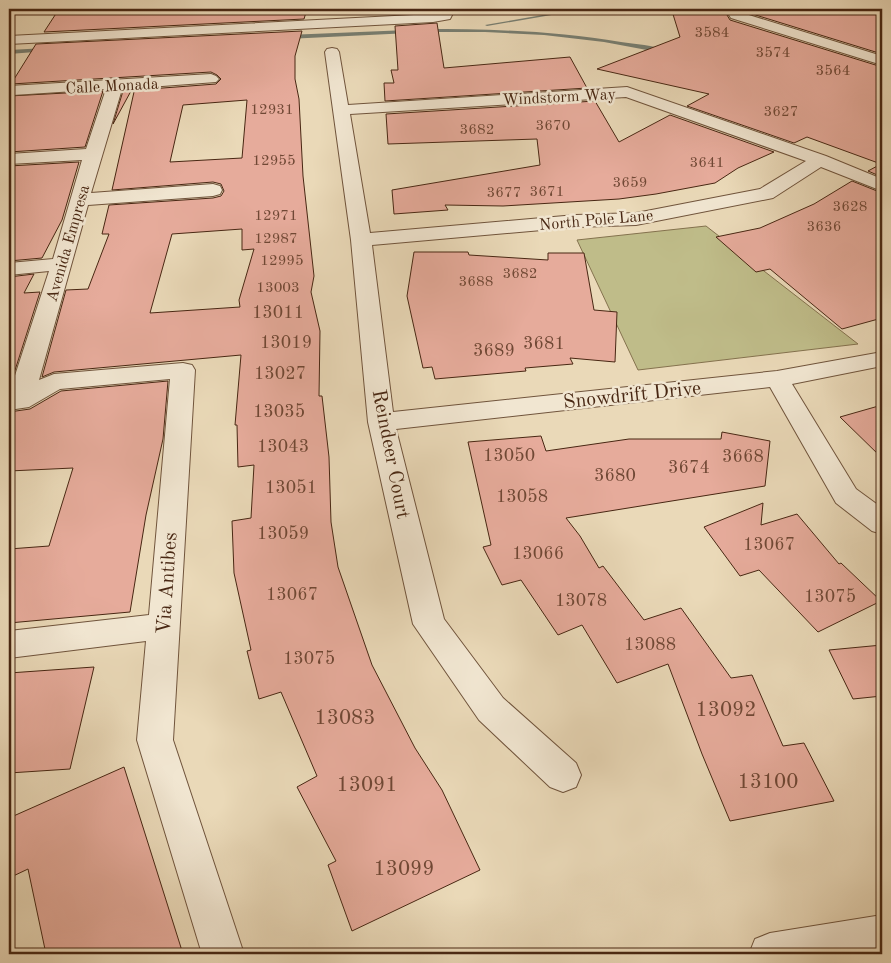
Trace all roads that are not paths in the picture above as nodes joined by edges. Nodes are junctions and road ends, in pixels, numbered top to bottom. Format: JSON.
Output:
{"nodes":[{"id":1,"x":448,"y":9,"type":"edge"},
{"id":2,"x":736,"y":15,"type":"dead end"},
{"id":3,"x":9,"y":40,"type":"edge"},
{"id":4,"x":332,"y":52,"type":"dead end"},
{"id":5,"x":879,"y":58,"type":"edge"},
{"id":6,"x":211,"y":79,"type":"dead end"},
{"id":7,"x":115,"y":85,"type":"junction"},
{"id":8,"x":14,"y":90,"type":"dead end"},
{"id":9,"x":340,"y":110,"type":"junction"},
{"id":10,"x":92,"y":154,"type":"junction"},
{"id":11,"x":9,"y":159,"type":"edge"},
{"id":12,"x":820,"y":160,"type":"junction"},
{"id":13,"x":882,"y":185,"type":"edge"},
{"id":14,"x":213,"y":190,"type":"dead end"},
{"id":15,"x":80,"y":200,"type":"junction"},
{"id":16,"x":361,"y":240,"type":"junction"},
{"id":17,"x":62,"y":264,"type":"junction"},
{"id":18,"x":9,"y":268,"type":"edge"},
{"id":19,"x":882,"y":359,"type":"edge"},
{"id":20,"x":777,"y":379,"type":"junction"},
{"id":21,"x":14,"y":402,"type":"edge"},
{"id":22,"x":381,"y":422,"type":"junction"},
{"id":23,"x":882,"y":523,"type":"edge"},
{"id":24,"x":163,"y":626,"type":"junction"},
{"id":25,"x":9,"y":645,"type":"edge"},
{"id":26,"x":563,"y":775,"type":"dead end"},
{"id":27,"x":882,"y":936,"type":"edge"},
{"id":28,"x":223,"y":954,"type":"edge"},
{"id":29,"x":770,"y":954,"type":"edge"}],
"edges":[{"from":1,"to":3,"type":"street"},
{"from":2,"to":5,"type":"street"},
{"from":4,"to":9,"type":"street","name":"Reindeer Court"},
{"from":6,"to":7,"type":"street","name":"Calle Monada"},
{"from":7,"to":8,"type":"street","name":"Calle Monada"},
{"from":7,"to":10,"type":"street","name":"Avenida Empresa"},
{"from":9,"to":12,"type":"street","name":"Windstorm Way"},
{"from":9,"to":16,"type":"street","name":"Reindeer Court"},
{"from":10,"to":11,"type":"street"},
{"from":10,"to":15,"type":"street","name":"Avenida Empresa"},
{"from":12,"to":13,"type":"street","name":"Windstorm Way"},
{"from":12,"to":16,"type":"street","name":"North Pole Lane"},
{"from":14,"to":15,"type":"street"},
{"from":15,"to":17,"type":"street","name":"Avenida Empresa"},
{"from":16,"to":22,"type":"street","name":"Reindeer Court"},
{"from":17,"to":18,"type":"street"},
{"from":17,"to":21,"type":"street","name":"Avenida Empresa"},
{"from":19,"to":20,"type":"street","name":"Snowdrift Drive"},
{"from":20,"to":22,"type":"street","name":"Snowdrift Drive"},
{"from":20,"to":23,"type":"street"},
{"from":21,"to":24,"type":"street","name":"Via Antibes"},
{"from":22,"to":26,"type":"street","name":"Reindeer Court"},
{"from":24,"to":25,"type":"street"},
{"from":24,"to":28,"type":"street","name":"Via Antibes"},
{"from":27,"to":29,"type":"street"}]}
